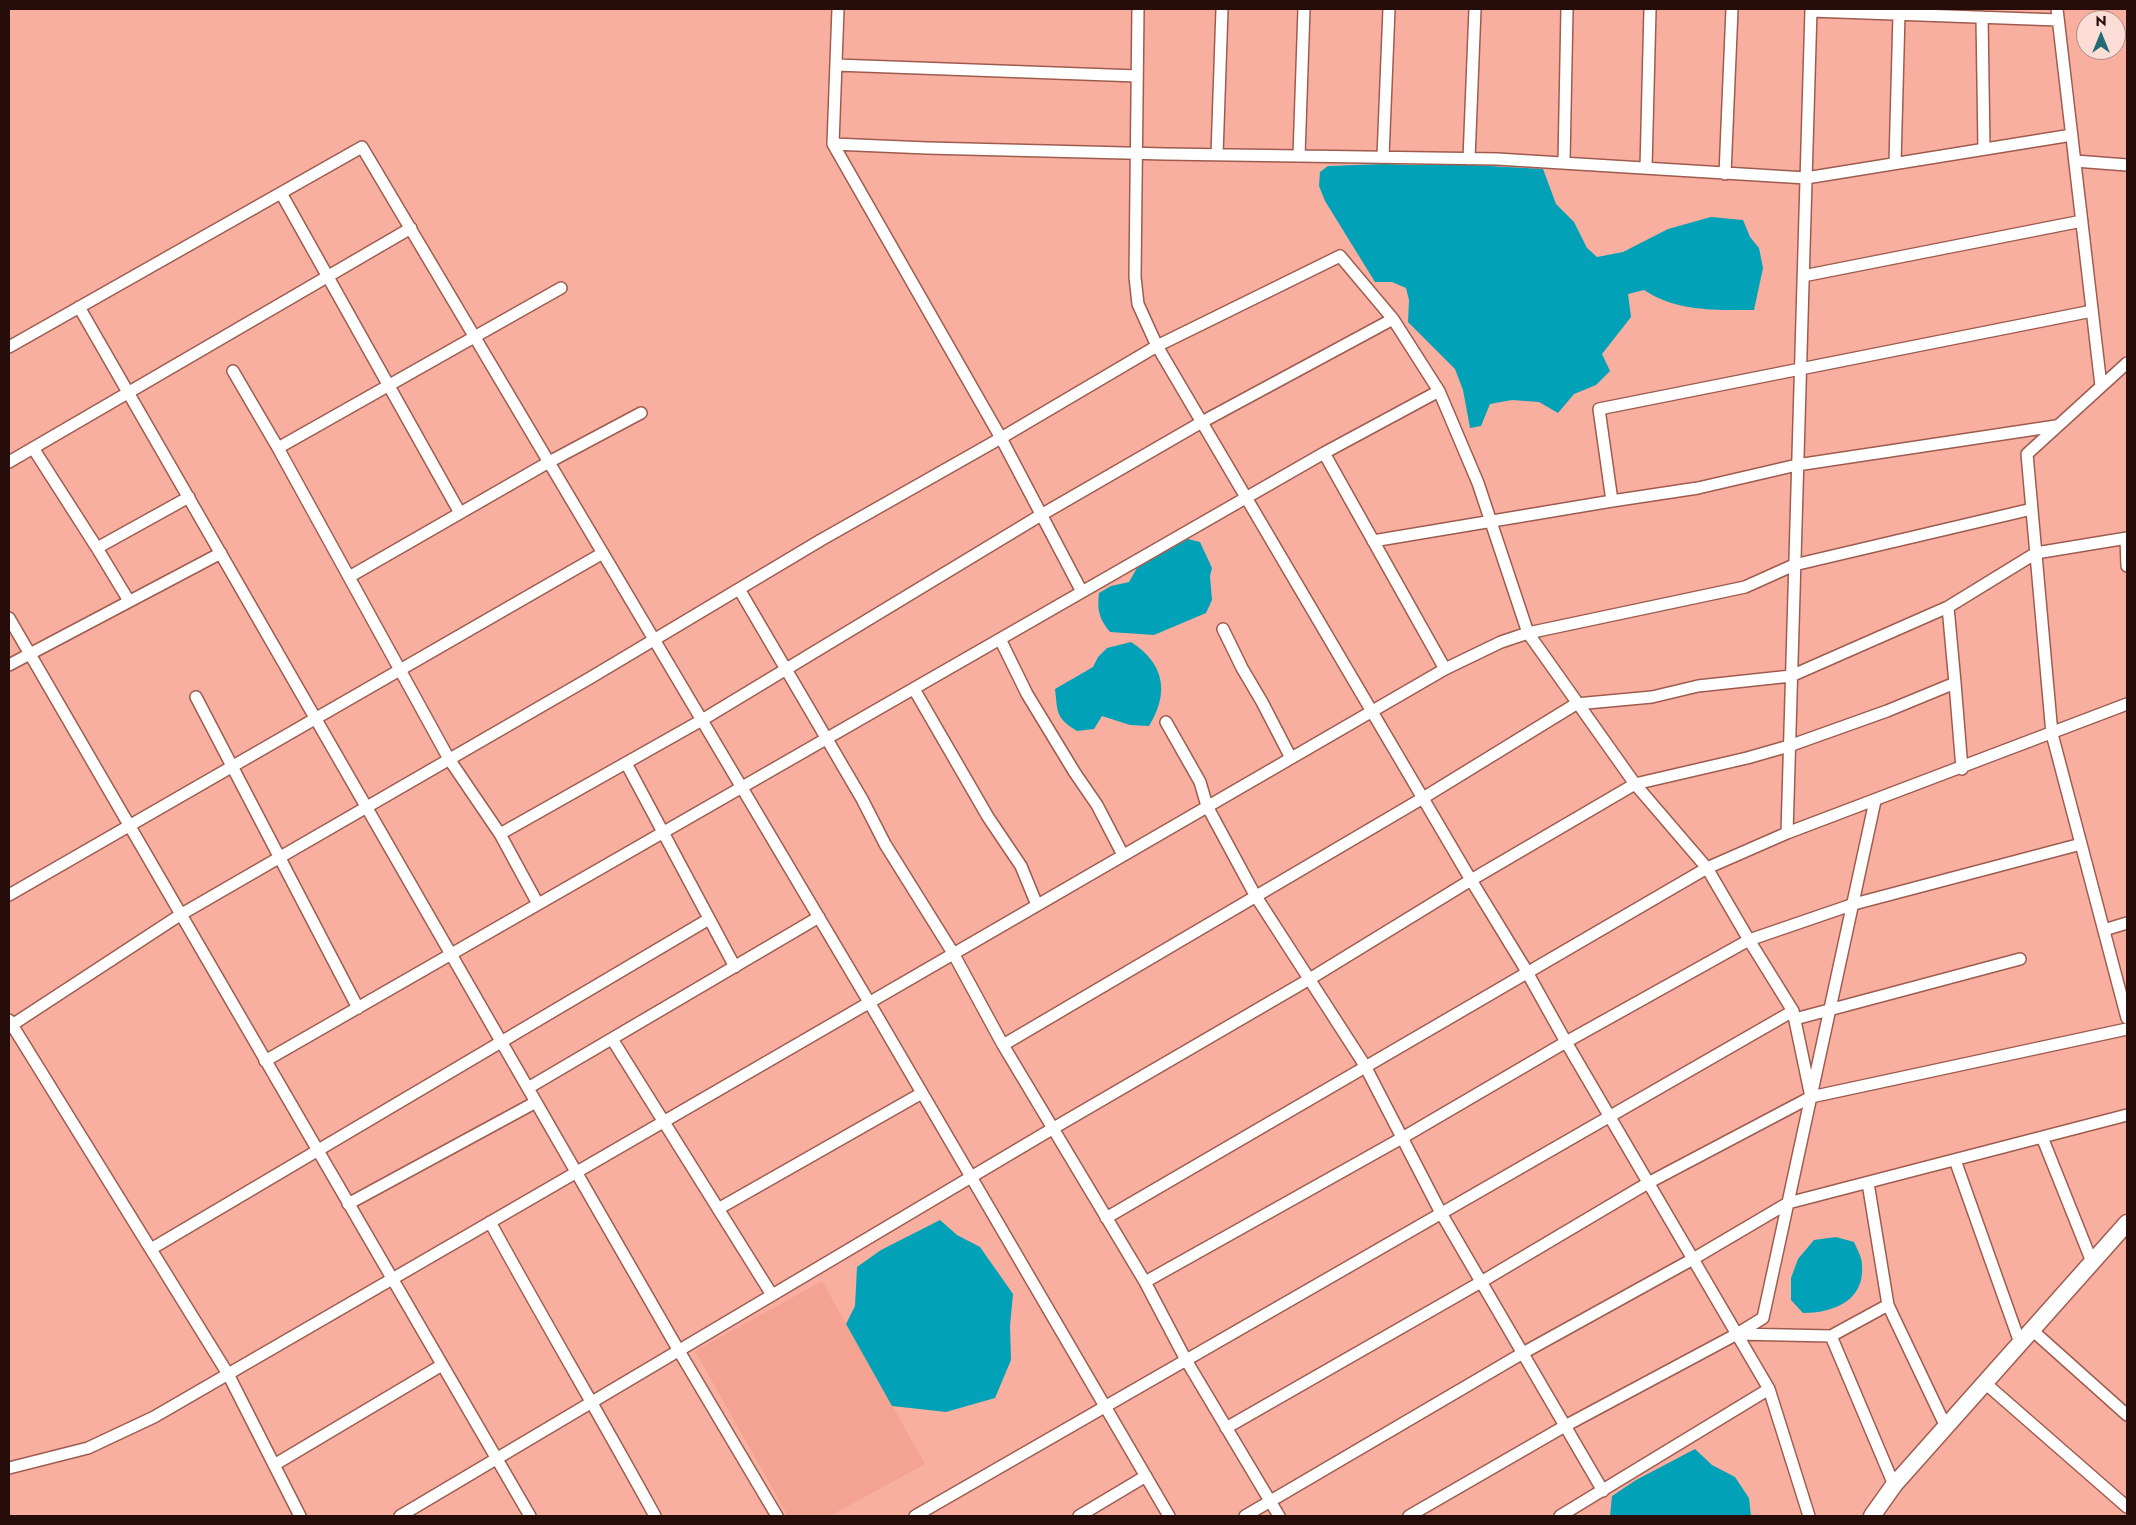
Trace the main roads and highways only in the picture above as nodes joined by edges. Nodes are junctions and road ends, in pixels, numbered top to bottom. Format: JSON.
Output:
{"nodes":[{"id":1,"x":2127,"y":1223,"type":"edge"},
{"id":2,"x":1877,"y":1514,"type":"edge"}],
"edges":[{"from":1,"to":2,"type":"highway"}]}
